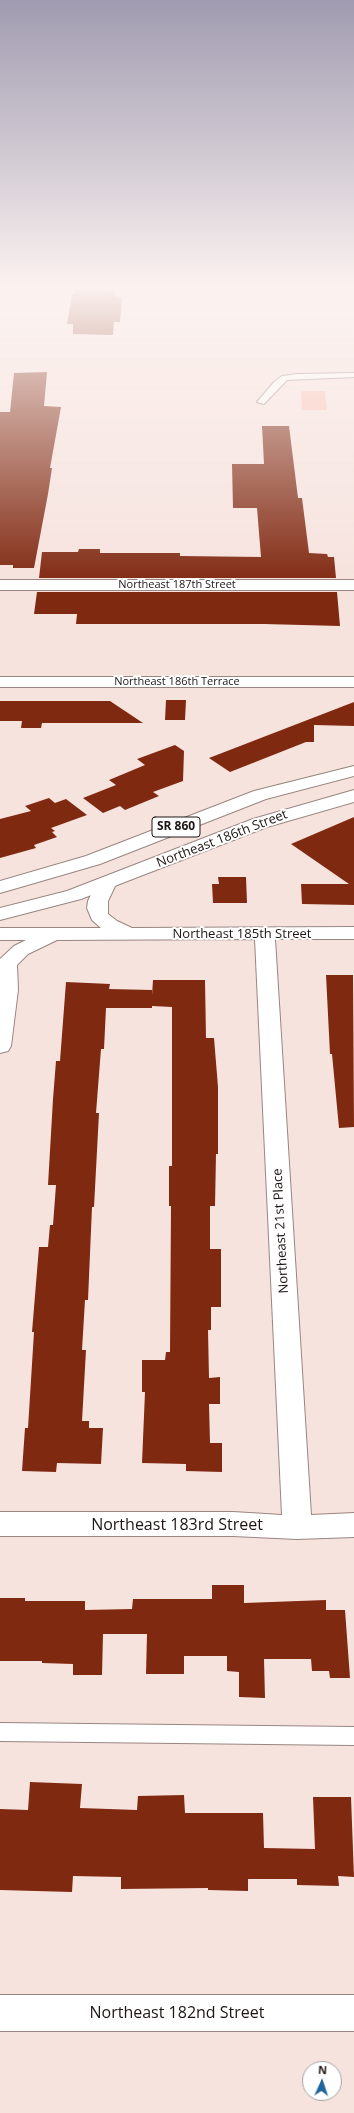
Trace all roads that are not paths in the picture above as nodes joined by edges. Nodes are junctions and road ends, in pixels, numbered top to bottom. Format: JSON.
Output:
{"nodes":[{"id":1,"x":273,"y":388,"type":"edge"},
{"id":2,"x":261,"y":402,"type":"dead end"},
{"id":3,"x":0,"y":585,"type":"edge"},
{"id":4,"x":354,"y":585,"type":"edge"},
{"id":5,"x":0,"y":682,"type":"edge"},
{"id":6,"x":354,"y":682,"type":"edge"},
{"id":7,"x":354,"y":771,"type":"edge"},
{"id":8,"x":354,"y":796,"type":"edge"},
{"id":9,"x":106,"y":884,"type":"junction"},
{"id":10,"x":0,"y":887,"type":"edge"},
{"id":11,"x":0,"y":914,"type":"edge"},
{"id":12,"x":354,"y":933,"type":"edge"},
{"id":13,"x":0,"y":934,"type":"edge"},
{"id":14,"x":58,"y":934,"type":"junction"},
{"id":15,"x":130,"y":934,"type":"junction"},
{"id":16,"x":265,"y":934,"type":"junction"},
{"id":17,"x":3,"y":961,"type":"edge"},
{"id":18,"x":0,"y":1046,"type":"edge"},
{"id":19,"x":0,"y":1524,"type":"edge"},
{"id":20,"x":354,"y":1525,"type":"edge"},
{"id":21,"x":298,"y":1527,"type":"junction"},
{"id":22,"x":0,"y":1732,"type":"edge"},
{"id":23,"x":354,"y":1736,"type":"edge"},
{"id":24,"x":0,"y":2013,"type":"edge"},
{"id":25,"x":354,"y":2013,"type":"edge"}],
"edges":[{"from":1,"to":2,"type":"lane"},
{"from":3,"to":4,"type":"street","name":"Northeast 187th Street"},
{"from":5,"to":6,"type":"street","name":"Northeast 186th Terrace"},
{"from":7,"to":10,"type":"street","name":"Northeast 186th Street","number":"SR 860"},
{"from":8,"to":9,"type":"street","name":"Northeast 186th Street","number":"SR 860"},
{"from":9,"to":11,"type":"street","name":"Northeast 186th Street","number":"SR 860"},
{"from":9,"to":15,"type":"street","name":"Northeast 185th Street"},
{"from":12,"to":16,"type":"street","name":"Northeast 185th Street"},
{"from":13,"to":14,"type":"street","name":"Northeast 185th Street"},
{"from":14,"to":15,"type":"street","name":"Northeast 185th Street"},
{"from":14,"to":17,"type":"street"},
{"from":15,"to":16,"type":"street","name":"Northeast 185th Street"},
{"from":16,"to":21,"type":"street","name":"Northeast 21st Place"},
{"from":17,"to":18,"type":"street"},
{"from":19,"to":21,"type":"street","name":"Northeast 183rd Street"},
{"from":20,"to":21,"type":"street","name":"Northeast 183rd Street"},
{"from":22,"to":23,"type":"lane"},
{"from":24,"to":25,"type":"street","name":"Northeast 182nd Street"}]}
